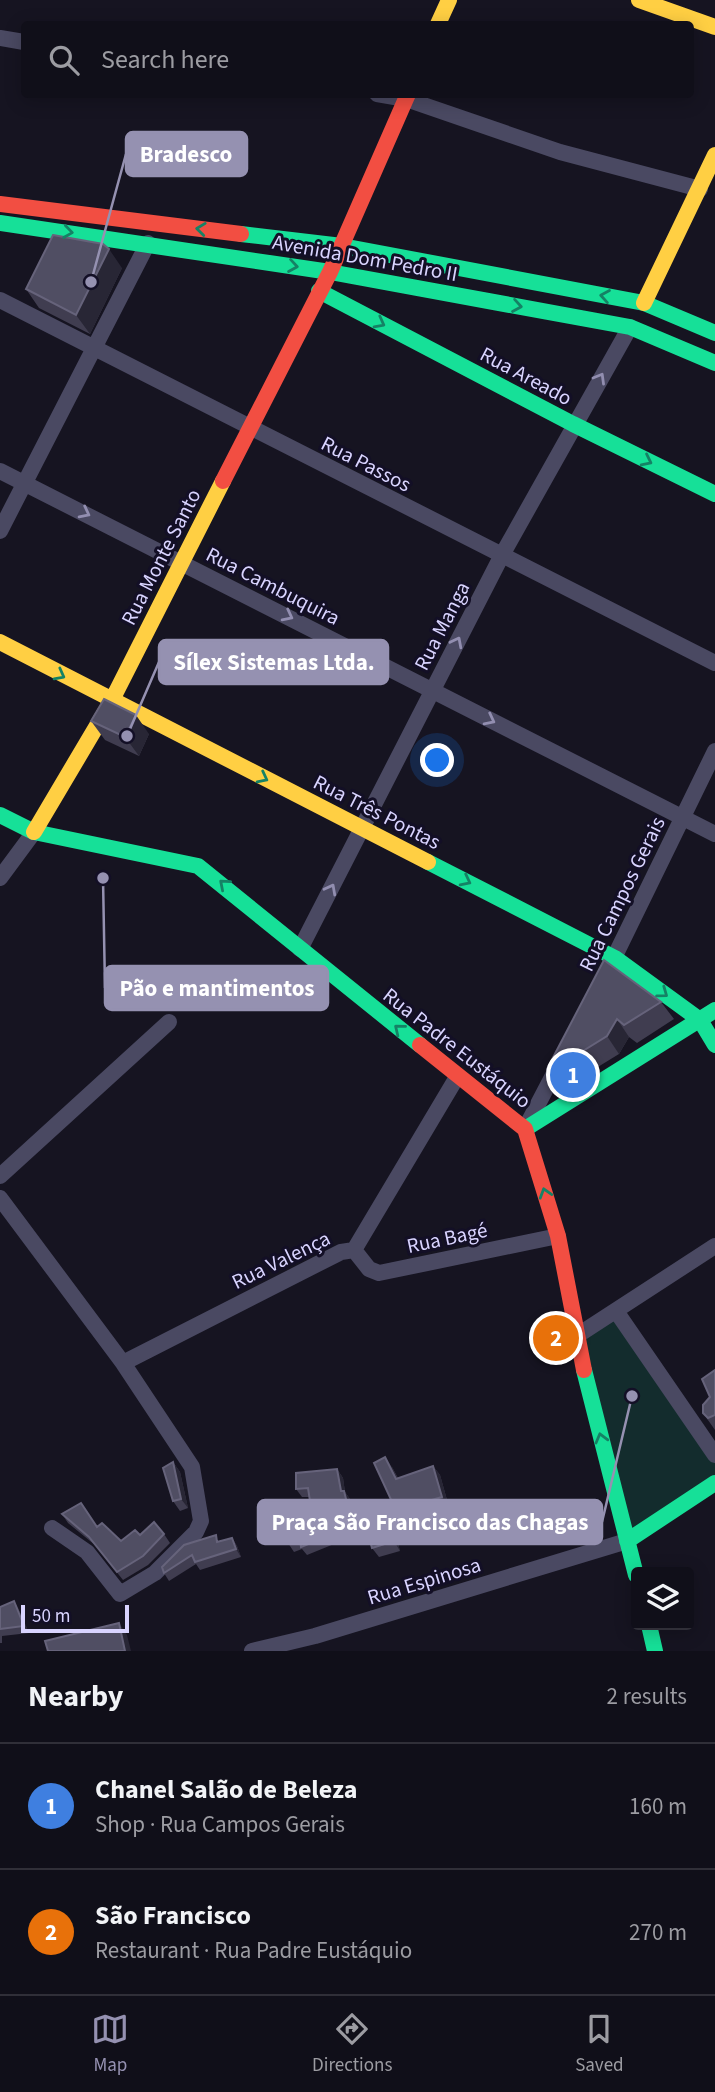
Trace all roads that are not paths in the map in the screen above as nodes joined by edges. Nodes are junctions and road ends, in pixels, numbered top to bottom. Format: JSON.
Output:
{"nodes":[{"id":1,"x":449,"y":0,"type":"edge"},
{"id":2,"x":639,"y":0,"type":"edge"},
{"id":3,"x":439,"y":21,"type":"edge"},
{"id":4,"x":715,"y":27,"type":"edge"},
{"id":5,"x":0,"y":38,"type":"edge"},
{"id":6,"x":21,"y":42,"type":"edge"},
{"id":7,"x":407,"y":98,"type":"edge"},
{"id":8,"x":410,"y":98,"type":"edge"},
{"id":9,"x":715,"y":155,"type":"edge"},
{"id":10,"x":700,"y":189,"type":"junction"},
{"id":11,"x":0,"y":204,"type":"edge"},
{"id":12,"x":0,"y":223,"type":"edge"},
{"id":13,"x":148,"y":243,"type":"junction"},
{"id":14,"x":342,"y":246,"type":"junction"},
{"id":15,"x":330,"y":272,"type":"junction"},
{"id":16,"x":319,"y":291,"type":"junction"},
{"id":17,"x":0,"y":300,"type":"edge"},
{"id":18,"x":644,"y":303,"type":"junction"},
{"id":19,"x":630,"y":327,"type":"junction"},
{"id":20,"x":715,"y":333,"type":"edge"},
{"id":21,"x":96,"y":349,"type":"junction"},
{"id":22,"x":715,"y":363,"type":"edge"},
{"id":23,"x":573,"y":424,"type":"junction"},
{"id":24,"x":249,"y":429,"type":"junction"},
{"id":25,"x":0,"y":471,"type":"edge"},
{"id":26,"x":24,"y":482,"type":"junction"},
{"id":27,"x":715,"y":494,"type":"edge"},
{"id":28,"x":0,"y":531,"type":"edge"},
{"id":29,"x":502,"y":555,"type":"junction"},
{"id":30,"x":182,"y":563,"type":"junction"},
{"id":31,"x":0,"y":642,"type":"edge"},
{"id":32,"x":715,"y":663,"type":"edge"},
{"id":33,"x":432,"y":690,"type":"junction"},
{"id":34,"x":111,"y":702,"type":"junction"},
{"id":35,"x":715,"y":751,"type":"edge"},
{"id":36,"x":0,"y":815,"type":"edge"},
{"id":37,"x":682,"y":819,"type":"junction"},
{"id":38,"x":363,"y":828,"type":"junction"},
{"id":39,"x":34,"y":832,"type":"junction"},
{"id":40,"x":715,"y":834,"type":"edge"},
{"id":41,"x":0,"y":878,"type":"edge"},
{"id":42,"x":300,"y":949,"type":"junction"},
{"id":43,"x":615,"y":958,"type":"junction"},
{"id":44,"x":602,"y":981,"type":"edge"},
{"id":45,"x":715,"y":1010,"type":"edge"},
{"id":46,"x":700,"y":1020,"type":"junction"},
{"id":47,"x":169,"y":1022,"type":"dead end"},
{"id":48,"x":571,"y":1040,"type":"edge"},
{"id":49,"x":715,"y":1045,"type":"edge"},
{"id":50,"x":457,"y":1077,"type":"junction"},
{"id":51,"x":525,"y":1129,"type":"junction"},
{"id":52,"x":0,"y":1176,"type":"edge"},
{"id":53,"x":0,"y":1198,"type":"edge"},
{"id":54,"x":558,"y":1236,"type":"junction"},
{"id":55,"x":715,"y":1246,"type":"edge"},
{"id":56,"x":354,"y":1250,"type":"junction"},
{"id":57,"x":615,"y":1311,"type":"junction"},
{"id":58,"x":575,"y":1337,"type":"junction"},
{"id":59,"x":123,"y":1363,"type":"junction"},
{"id":60,"x":715,"y":1455,"type":"edge"},
{"id":61,"x":715,"y":1483,"type":"edge"},
{"id":62,"x":52,"y":1528,"type":"dead end"},
{"id":63,"x":628,"y":1541,"type":"junction"},
{"id":64,"x":634,"y":1567,"type":"edge"},
{"id":65,"x":650,"y":1630,"type":"edge"},
{"id":66,"x":316,"y":1643,"type":"edge"},
{"id":67,"x":252,"y":1651,"type":"edge"},
{"id":68,"x":655,"y":1651,"type":"edge"}],
"edges":[{"from":1,"to":3,"type":"main road"},
{"from":2,"to":4,"type":"main road"},
{"from":5,"to":6,"type":"street"},
{"from":7,"to":14,"type":"main road","name":"Rua Monte Santo"},
{"from":8,"to":10,"type":"street"},
{"from":9,"to":10,"type":"main road"},
{"from":10,"to":18,"type":"main road"},
{"from":14,"to":11,"type":"main road","name":"Avenida Dom Pedro II","one_way":true},
{"from":12,"to":13,"type":"main road","name":"Avenida Dom Pedro II","one_way":true},
{"from":13,"to":15,"type":"main road","name":"Avenida Dom Pedro II","one_way":true},
{"from":13,"to":21,"type":"street"},
{"from":14,"to":15,"type":"main road","name":"Rua Monte Santo"},
{"from":18,"to":14,"type":"main road","name":"Avenida Dom Pedro II","one_way":true},
{"from":15,"to":16,"type":"main road","name":"Rua Monte Santo"},
{"from":15,"to":19,"type":"main road","name":"Avenida Dom Pedro II","one_way":true},
{"from":16,"to":23,"type":"main road","name":"Rua Areado","one_way":true},
{"from":16,"to":24,"type":"main road","name":"Rua Monte Santo"},
{"from":17,"to":21,"type":"street","name":"Rua Passos"},
{"from":18,"to":20,"type":"main road","name":"Avenida Dom Pedro II"},
{"from":19,"to":22,"type":"main road","name":"Avenida Dom Pedro II"},
{"from":23,"to":19,"type":"street","name":"Rua Manga","one_way":true},
{"from":21,"to":24,"type":"street","name":"Rua Passos"},
{"from":21,"to":26,"type":"street"},
{"from":23,"to":27,"type":"main road","name":"Rua Areado","one_way":true},
{"from":23,"to":29,"type":"street","name":"Rua Manga"},
{"from":24,"to":29,"type":"street","name":"Rua Passos"},
{"from":24,"to":30,"type":"main road","name":"Rua Monte Santo"},
{"from":25,"to":26,"type":"street","name":"Rua Cambuquira"},
{"from":26,"to":28,"type":"street"},
{"from":26,"to":30,"type":"street","name":"Rua Cambuquira","one_way":true},
{"from":29,"to":32,"type":"street","name":"Rua Passos"},
{"from":33,"to":29,"type":"street","name":"Rua Manga","one_way":true},
{"from":30,"to":33,"type":"street","name":"Rua Cambuquira","one_way":true},
{"from":30,"to":34,"type":"main road","name":"Rua Monte Santo"},
{"from":31,"to":34,"type":"main road","name":"Rua Três Pontas","one_way":true},
{"from":33,"to":37,"type":"street","name":"Rua Cambuquira","one_way":true},
{"from":33,"to":38,"type":"street","name":"Rua Manga"},
{"from":34,"to":38,"type":"main road","name":"Rua Três Pontas","one_way":true},
{"from":34,"to":39,"type":"main road","name":"Rua Monte Santo"},
{"from":35,"to":37,"type":"street","name":"Rua Campos Gerais"},
{"from":36,"to":39,"type":"main road","name":"Rua Padre Eustáquio"},
{"from":37,"to":40,"type":"street","name":"Rua Cambuquira"},
{"from":37,"to":43,"type":"street","name":"Rua Campos Gerais"},
{"from":42,"to":38,"type":"street","name":"Rua Manga","one_way":true},
{"from":38,"to":43,"type":"main road","name":"Rua Três Pontas","one_way":true},
{"from":39,"to":41,"type":"street","name":"Rua Monte Santo"},
{"from":42,"to":39,"type":"main road","name":"Rua Padre Eustáquio","one_way":true},
{"from":50,"to":42,"type":"main road","name":"Rua Padre Eustáquio","one_way":true},
{"from":43,"to":44,"type":"street","name":"Rua Campos Gerais"},
{"from":43,"to":46,"type":"main road","name":"Rua Três Pontas","one_way":true},
{"from":45,"to":46,"type":"main road"},
{"from":46,"to":49,"type":"main road","name":"Rua Três Pontas"},
{"from":46,"to":51,"type":"main road"},
{"from":47,"to":52,"type":"street"},
{"from":48,"to":51,"type":"street"},
{"from":50,"to":51,"type":"main road","name":"Rua Padre Eustáquio"},
{"from":50,"to":56,"type":"street","name":"Rua Valença"},
{"from":54,"to":51,"type":"main road","name":"Rua Padre Eustáquio","one_way":true},
{"from":53,"to":59,"type":"street"},
{"from":54,"to":56,"type":"street","name":"Rua Bagé"},
{"from":54,"to":58,"type":"main road","name":"Rua Padre Eustáquio"},
{"from":55,"to":57,"type":"street"},
{"from":56,"to":59,"type":"street","name":"Rua Valença"},
{"from":57,"to":58,"type":"street"},
{"from":57,"to":60,"type":"street"},
{"from":63,"to":58,"type":"main road","name":"Rua Padre Eustáquio","one_way":true},
{"from":59,"to":62,"type":"street"},
{"from":61,"to":63,"type":"main road","name":"Rua Espinosa"},
{"from":63,"to":64,"type":"main road","name":"Rua Padre Eustáquio"},
{"from":63,"to":66,"type":"street","name":"Rua Espinosa"},
{"from":65,"to":68,"type":"main road"},
{"from":66,"to":67,"type":"street","name":"Rua Espinosa"}]}
